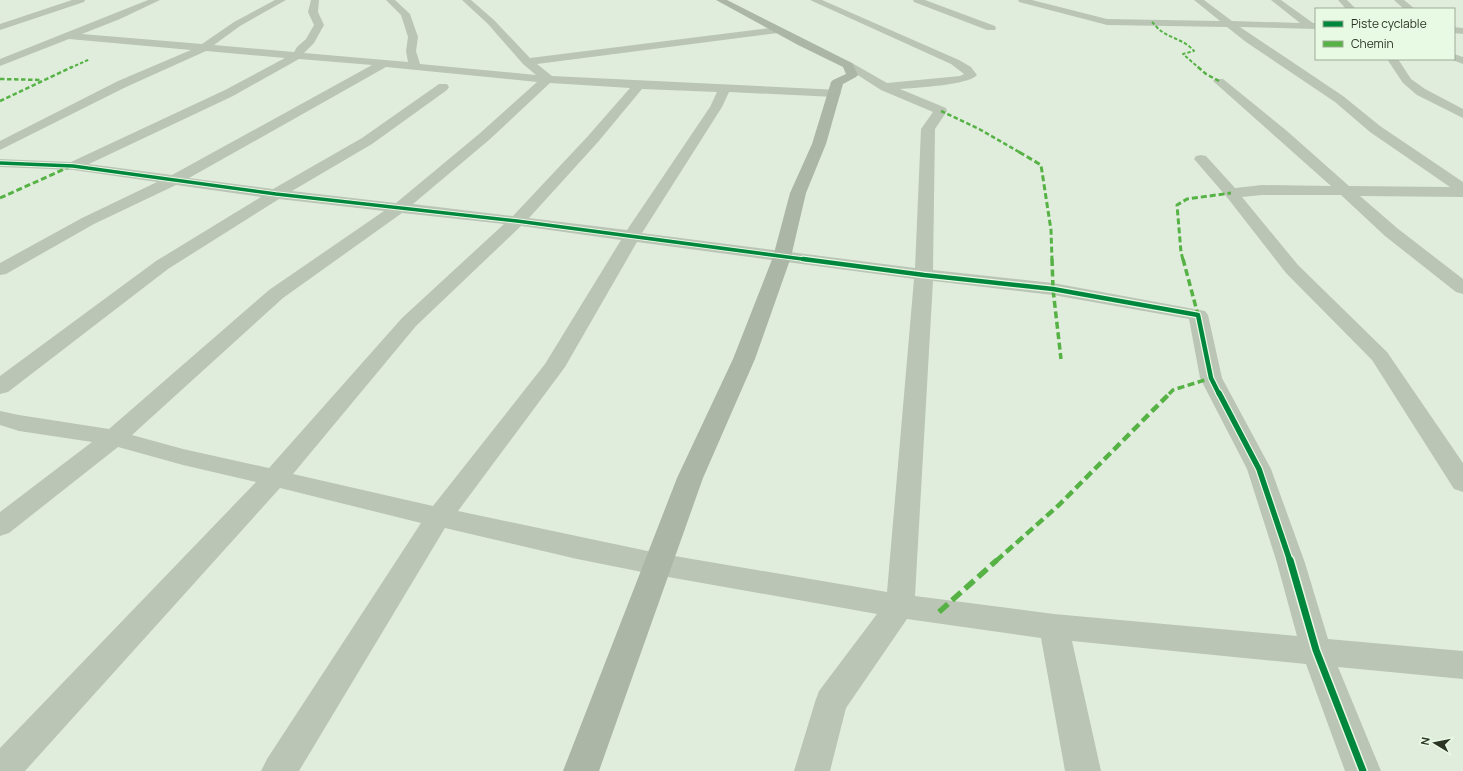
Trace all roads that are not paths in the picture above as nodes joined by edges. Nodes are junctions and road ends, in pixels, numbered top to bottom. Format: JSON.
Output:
{"nodes":[{"id":1,"x":81,"y":0,"type":"edge"},
{"id":2,"x":156,"y":0,"type":"edge"},
{"id":3,"x":282,"y":0,"type":"edge"},
{"id":4,"x":315,"y":0,"type":"edge"},
{"id":5,"x":390,"y":0,"type":"edge"},
{"id":6,"x":466,"y":0,"type":"edge"},
{"id":7,"x":720,"y":0,"type":"edge"},
{"id":8,"x":814,"y":0,"type":"edge"},
{"id":9,"x":917,"y":0,"type":"edge"},
{"id":10,"x":1022,"y":0,"type":"edge"},
{"id":11,"x":1198,"y":0,"type":"edge"},
{"id":12,"x":1275,"y":0,"type":"edge"},
{"id":13,"x":1342,"y":0,"type":"edge"},
{"id":14,"x":1398,"y":0,"type":"edge"},
{"id":15,"x":1350,"y":8,"type":"edge"},
{"id":16,"x":1409,"y":8,"type":"edge"},
{"id":17,"x":1228,"y":24,"type":"junction"},
{"id":18,"x":1314,"y":26,"type":"edge"},
{"id":19,"x":0,"y":27,"type":"edge"},
{"id":20,"x":991,"y":28,"type":"dead end"},
{"id":21,"x":778,"y":30,"type":"junction"},
{"id":22,"x":66,"y":36,"type":"junction"},
{"id":23,"x":204,"y":48,"type":"junction"},
{"id":24,"x":298,"y":55,"type":"junction"},
{"id":25,"x":1393,"y":60,"type":"edge"},
{"id":26,"x":528,"y":62,"type":"junction"},
{"id":27,"x":0,"y":63,"type":"edge"},
{"id":28,"x":384,"y":63,"type":"junction"},
{"id":29,"x":848,"y":65,"type":"junction"},
{"id":30,"x":415,"y":66,"type":"junction"},
{"id":31,"x":548,"y":79,"type":"junction"},
{"id":32,"x":1219,"y":81,"type":"dead end"},
{"id":33,"x":639,"y":86,"type":"junction"},
{"id":34,"x":443,"y":87,"type":"dead end"},
{"id":35,"x":885,"y":87,"type":"junction"},
{"id":36,"x":724,"y":90,"type":"junction"},
{"id":37,"x":835,"y":93,"type":"junction"},
{"id":38,"x":1463,"y":114,"type":"edge"},
{"id":39,"x":0,"y":146,"type":"edge"},
{"id":40,"x":1201,"y":159,"type":"dead end"},
{"id":41,"x":0,"y":163,"type":"edge"},
{"id":42,"x":73,"y":166,"type":"junction"},
{"id":43,"x":174,"y":180,"type":"junction"},
{"id":44,"x":1344,"y":190,"type":"junction"},
{"id":45,"x":1463,"y":190,"type":"edge"},
{"id":46,"x":1231,"y":193,"type":"junction"},
{"id":47,"x":276,"y":194,"type":"junction"},
{"id":48,"x":400,"y":208,"type":"junction"},
{"id":49,"x":517,"y":221,"type":"junction"},
{"id":50,"x":631,"y":237,"type":"junction"},
{"id":51,"x":782,"y":257,"type":"junction"},
{"id":52,"x":0,"y":270,"type":"edge"},
{"id":53,"x":924,"y":275,"type":"junction"},
{"id":54,"x":1463,"y":288,"type":"edge"},
{"id":55,"x":0,"y":387,"type":"edge"},
{"id":56,"x":0,"y":418,"type":"edge"},
{"id":57,"x":114,"y":438,"type":"junction"},
{"id":58,"x":275,"y":478,"type":"junction"},
{"id":59,"x":1463,"y":483,"type":"edge"},
{"id":60,"x":438,"y":518,"type":"junction"},
{"id":61,"x":0,"y":526,"type":"edge"},
{"id":62,"x":657,"y":564,"type":"junction"},
{"id":63,"x":900,"y":606,"type":"junction"},
{"id":64,"x":1054,"y":627,"type":"junction"},
{"id":65,"x":1316,"y":650,"type":"junction"},
{"id":66,"x":1463,"y":665,"type":"edge"},
{"id":67,"x":2,"y":771,"type":"edge"},
{"id":68,"x":279,"y":771,"type":"edge"},
{"id":69,"x":581,"y":771,"type":"edge"},
{"id":70,"x":812,"y":771,"type":"edge"},
{"id":71,"x":1083,"y":771,"type":"edge"},
{"id":72,"x":1363,"y":771,"type":"edge"}],
"edges":[{"from":1,"to":19,"type":"street"},
{"from":2,"to":22,"type":"street"},
{"from":3,"to":23,"type":"street"},
{"from":4,"to":24,"type":"street"},
{"from":5,"to":30,"type":"street"},
{"from":6,"to":26,"type":"street"},
{"from":7,"to":21,"type":"street"},
{"from":8,"to":35,"type":"street"},
{"from":9,"to":20,"type":"street"},
{"from":10,"to":17,"type":"street"},
{"from":11,"to":17,"type":"street"},
{"from":12,"to":18,"type":"street"},
{"from":13,"to":15,"type":"street"},
{"from":14,"to":16,"type":"street"},
{"from":17,"to":18,"type":"street"},
{"from":17,"to":45,"type":"street"},
{"from":21,"to":26,"type":"street"},
{"from":21,"to":29,"type":"street"},
{"from":22,"to":23,"type":"street"},
{"from":22,"to":27,"type":"street"},
{"from":23,"to":24,"type":"street"},
{"from":23,"to":39,"type":"street"},
{"from":24,"to":28,"type":"street"},
{"from":24,"to":42,"type":"street"},
{"from":25,"to":38,"type":"street"},
{"from":26,"to":31,"type":"street"},
{"from":28,"to":30,"type":"street"},
{"from":28,"to":43,"type":"street"},
{"from":29,"to":35,"type":"street"},
{"from":29,"to":37,"type":"street"},
{"from":30,"to":31,"type":"street"},
{"from":31,"to":33,"type":"street"},
{"from":31,"to":48,"type":"street"},
{"from":32,"to":44,"type":"street"},
{"from":33,"to":36,"type":"street"},
{"from":33,"to":49,"type":"street"},
{"from":34,"to":47,"type":"street"},
{"from":35,"to":53,"type":"street"},
{"from":36,"to":37,"type":"street"},
{"from":36,"to":50,"type":"street"},
{"from":37,"to":51,"type":"street"},
{"from":40,"to":46,"type":"street"},
{"from":41,"to":42,"type":"street"},
{"from":42,"to":43,"type":"street"},
{"from":43,"to":47,"type":"street"},
{"from":43,"to":52,"type":"street"},
{"from":44,"to":45,"type":"street"},
{"from":44,"to":46,"type":"street"},
{"from":44,"to":54,"type":"street"},
{"from":46,"to":59,"type":"street"},
{"from":47,"to":48,"type":"street"},
{"from":47,"to":55,"type":"street"},
{"from":48,"to":49,"type":"street"},
{"from":48,"to":57,"type":"street"},
{"from":49,"to":50,"type":"street"},
{"from":49,"to":58,"type":"street"},
{"from":50,"to":51,"type":"street"},
{"from":50,"to":60,"type":"street"},
{"from":51,"to":53,"type":"street"},
{"from":51,"to":62,"type":"street"},
{"from":53,"to":63,"type":"street"},
{"from":53,"to":65,"type":"street"},
{"from":56,"to":57,"type":"street"},
{"from":57,"to":58,"type":"street"},
{"from":57,"to":61,"type":"street"},
{"from":58,"to":60,"type":"street"},
{"from":58,"to":67,"type":"street"},
{"from":60,"to":62,"type":"street"},
{"from":60,"to":68,"type":"street"},
{"from":62,"to":63,"type":"street"},
{"from":62,"to":69,"type":"street"},
{"from":63,"to":64,"type":"street"},
{"from":63,"to":70,"type":"street"},
{"from":64,"to":65,"type":"street"},
{"from":64,"to":71,"type":"street"},
{"from":65,"to":66,"type":"street"},
{"from":65,"to":72,"type":"street"}]}
